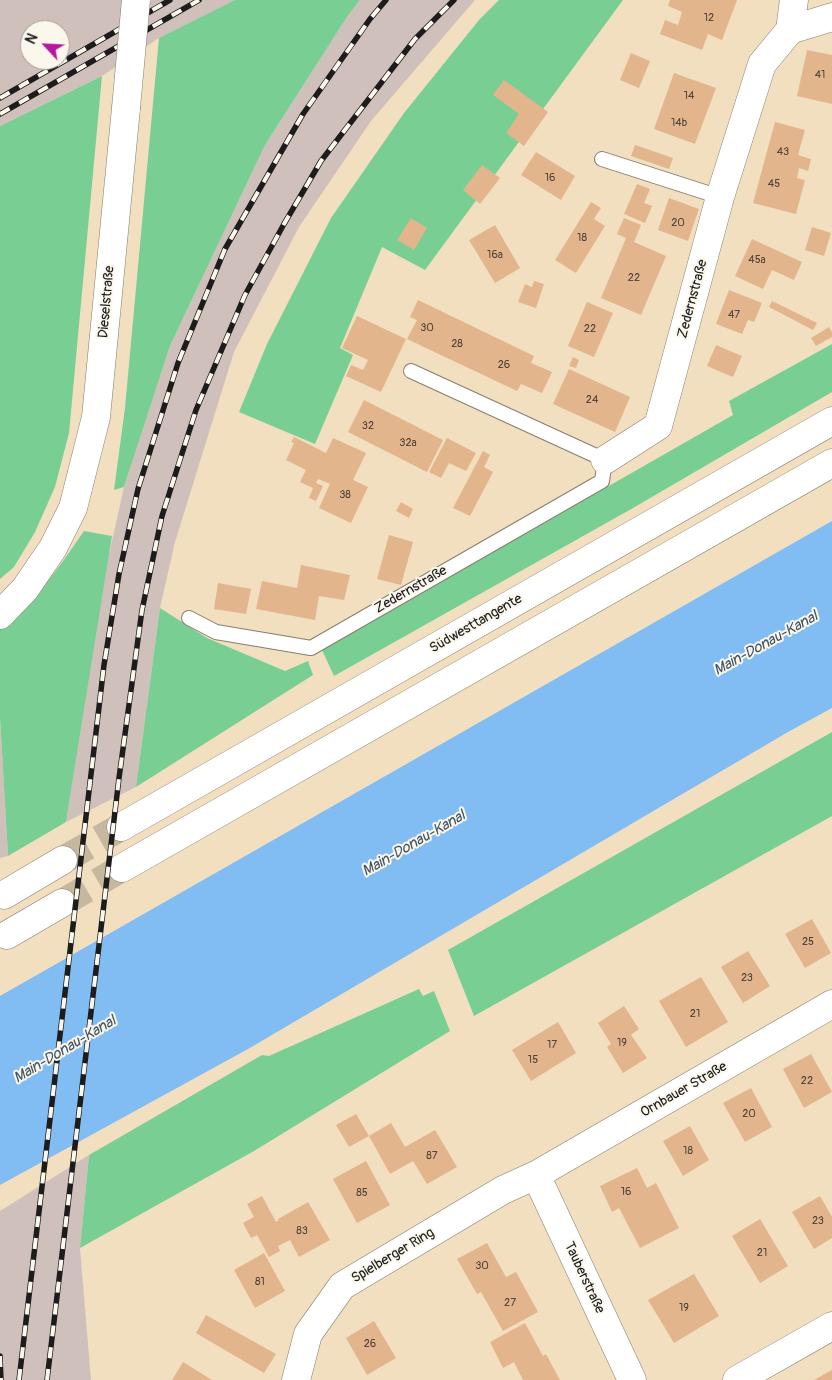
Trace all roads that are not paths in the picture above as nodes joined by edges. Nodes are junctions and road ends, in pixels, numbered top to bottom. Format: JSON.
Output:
{"nodes":[{"id":1,"x":136,"y":0,"type":"edge"},
{"id":2,"x":794,"y":0,"type":"edge"},
{"id":3,"x":832,"y":17,"type":"edge"},
{"id":4,"x":790,"y":30,"type":"junction"},
{"id":5,"x":602,"y":159,"type":"dead end"},
{"id":6,"x":720,"y":197,"type":"junction"},
{"id":7,"x":411,"y":371,"type":"dead end"},
{"id":8,"x":832,"y":421,"type":"edge"},
{"id":9,"x":605,"y":460,"type":"junction"},
{"id":10,"x":832,"y":463,"type":"edge"},
{"id":11,"x":0,"y":615,"type":"edge"},
{"id":12,"x":189,"y":618,"type":"dead end"},
{"id":13,"x":121,"y":827,"type":"tunnel mouth"},
{"id":14,"x":63,"y":860,"type":"tunnel mouth"},
{"id":15,"x":122,"y":868,"type":"tunnel mouth"},
{"id":16,"x":4,"y":895,"type":"dead end"},
{"id":17,"x":62,"y":903,"type":"tunnel mouth"},
{"id":18,"x":7,"y":934,"type":"dead end"},
{"id":19,"x":832,"y":1004,"type":"edge"},
{"id":20,"x":536,"y":1176,"type":"junction"},
{"id":21,"x":832,"y":1326,"type":"edge"},
{"id":22,"x":296,"y":1380,"type":"edge"},
{"id":23,"x":632,"y":1380,"type":"edge"},
{"id":24,"x":737,"y":1380,"type":"edge"}],
"edges":[{"from":1,"to":11,"type":"main road","name":"Dieselstraße","bridge":true},
{"from":2,"to":4,"type":"main road"},
{"from":3,"to":4,"type":"main road"},
{"from":4,"to":6,"type":"main road","name":"Zedernstraße"},
{"from":5,"to":6,"type":"lane"},
{"from":6,"to":9,"type":"main road","name":"Zedernstraße"},
{"from":7,"to":9,"type":"lane"},
{"from":8,"to":13,"type":"main road","name":"Südwesttangente"},
{"from":9,"to":12,"type":"lane","name":"Zedernstraße"},
{"from":10,"to":15,"type":"main road"},
{"from":14,"to":16,"type":"main road"},
{"from":17,"to":18,"type":"main road"},
{"from":19,"to":20,"type":"main road","name":"Ornbauer Straße"},
{"from":20,"to":22,"type":"main road","name":"Spielberger Ring"},
{"from":20,"to":23,"type":"main road","name":"Tauberstraße"},
{"from":21,"to":24,"type":"main road"}]}
